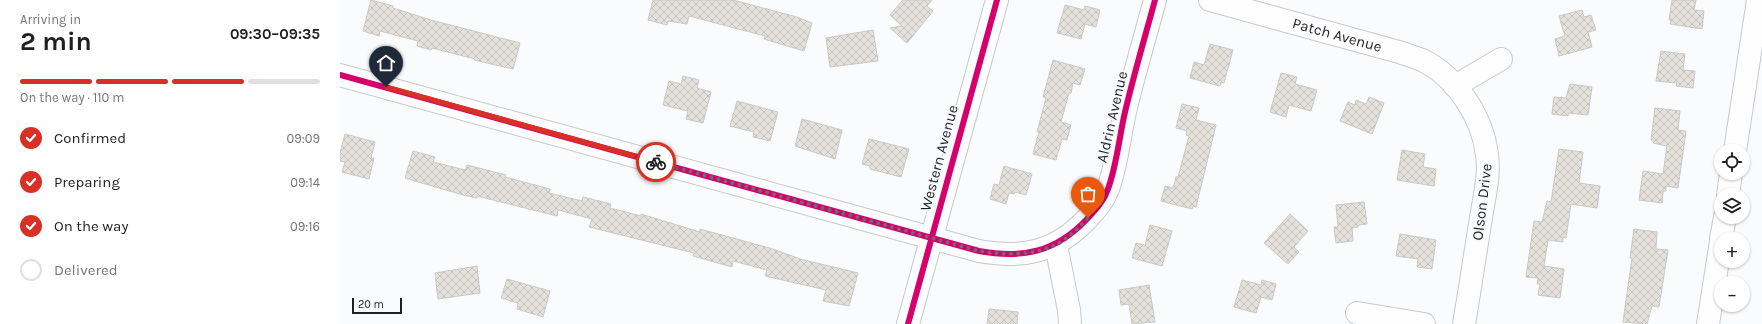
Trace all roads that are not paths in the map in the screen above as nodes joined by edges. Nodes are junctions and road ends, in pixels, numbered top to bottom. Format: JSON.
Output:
{"nodes":[{"id":1,"x":997,"y":0,"type":"edge"},
{"id":2,"x":1155,"y":0,"type":"edge"},
{"id":3,"x":1210,"y":0,"type":"edge"},
{"id":4,"x":1758,"y":0,"type":"edge"},
{"id":5,"x":1501,"y":59,"type":"dead end"},
{"id":6,"x":340,"y":75,"type":"edge"},
{"id":7,"x":1455,"y":86,"type":"junction"},
{"id":8,"x":1736,"y":144,"type":"edge"},
{"id":9,"x":931,"y":237,"type":"junction"},
{"id":10,"x":1056,"y":245,"type":"junction"},
{"id":11,"x":1717,"y":268,"type":"edge"},
{"id":12,"x":1357,"y":313,"type":"dead end"},
{"id":13,"x":908,"y":324,"type":"edge"},
{"id":14,"x":1070,"y":324,"type":"edge"},
{"id":15,"x":1424,"y":324,"type":"edge"},
{"id":16,"x":1464,"y":324,"type":"edge"},
{"id":17,"x":1708,"y":324,"type":"edge"}],
"edges":[{"from":1,"to":9,"type":"street","name":"Western Avenue"},
{"from":2,"to":10,"type":"street","name":"Aldrin Avenue"},
{"from":3,"to":7,"type":"street","name":"Patch Avenue"},
{"from":4,"to":8,"type":"street"},
{"from":5,"to":7,"type":"street"},
{"from":6,"to":9,"type":"street"},
{"from":7,"to":16,"type":"street","name":"Olson Drive"},
{"from":9,"to":10,"type":"street"},
{"from":9,"to":13,"type":"street","name":"Western Avenue"},
{"from":10,"to":14,"type":"street"},
{"from":11,"to":17,"type":"street"},
{"from":12,"to":15,"type":"street"}]}
